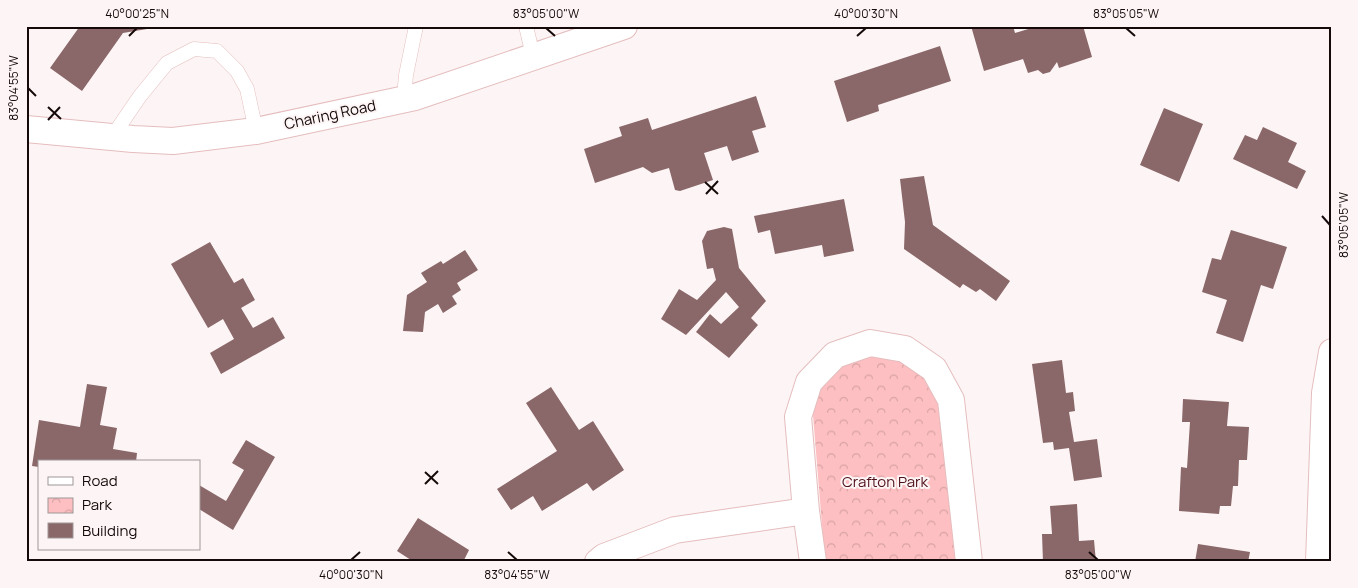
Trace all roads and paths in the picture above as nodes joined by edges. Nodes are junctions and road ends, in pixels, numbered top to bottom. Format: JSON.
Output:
{"nodes":[{"id":1,"x":416,"y":26,"type":"edge"},
{"id":2,"x":526,"y":26,"type":"edge"},
{"id":3,"x":624,"y":26,"type":"edge"},
{"id":4,"x":533,"y":56,"type":"junction"},
{"id":5,"x":407,"y":98,"type":"junction"},
{"id":6,"x":26,"y":129,"type":"edge"},
{"id":7,"x":256,"y":131,"type":"junction"},
{"id":8,"x":112,"y":137,"type":"junction"},
{"id":9,"x":1332,"y":352,"type":"edge"},
{"id":10,"x":806,"y":511,"type":"junction"},
{"id":11,"x":598,"y":562,"type":"edge"},
{"id":12,"x":813,"y":562,"type":"edge"},
{"id":13,"x":969,"y":562,"type":"edge"},
{"id":14,"x":1319,"y":562,"type":"edge"}],
"edges":[{"from":1,"to":5,"type":"lane"},
{"from":2,"to":4,"type":"lane"},
{"from":3,"to":4,"type":"street","name":"Charing Road"},
{"from":4,"to":5,"type":"street","name":"Charing Road"},
{"from":5,"to":7,"type":"street","name":"Charing Road"},
{"from":6,"to":8,"type":"street","name":"Charing Road"},
{"from":7,"to":8,"type":"street","name":"Charing Road"},
{"from":7,"to":8,"type":"lane"},
{"from":9,"to":14,"type":"street"},
{"from":10,"to":11,"type":"street"},
{"from":10,"to":12,"type":"street"},
{"from":10,"to":13,"type":"street"}]}
